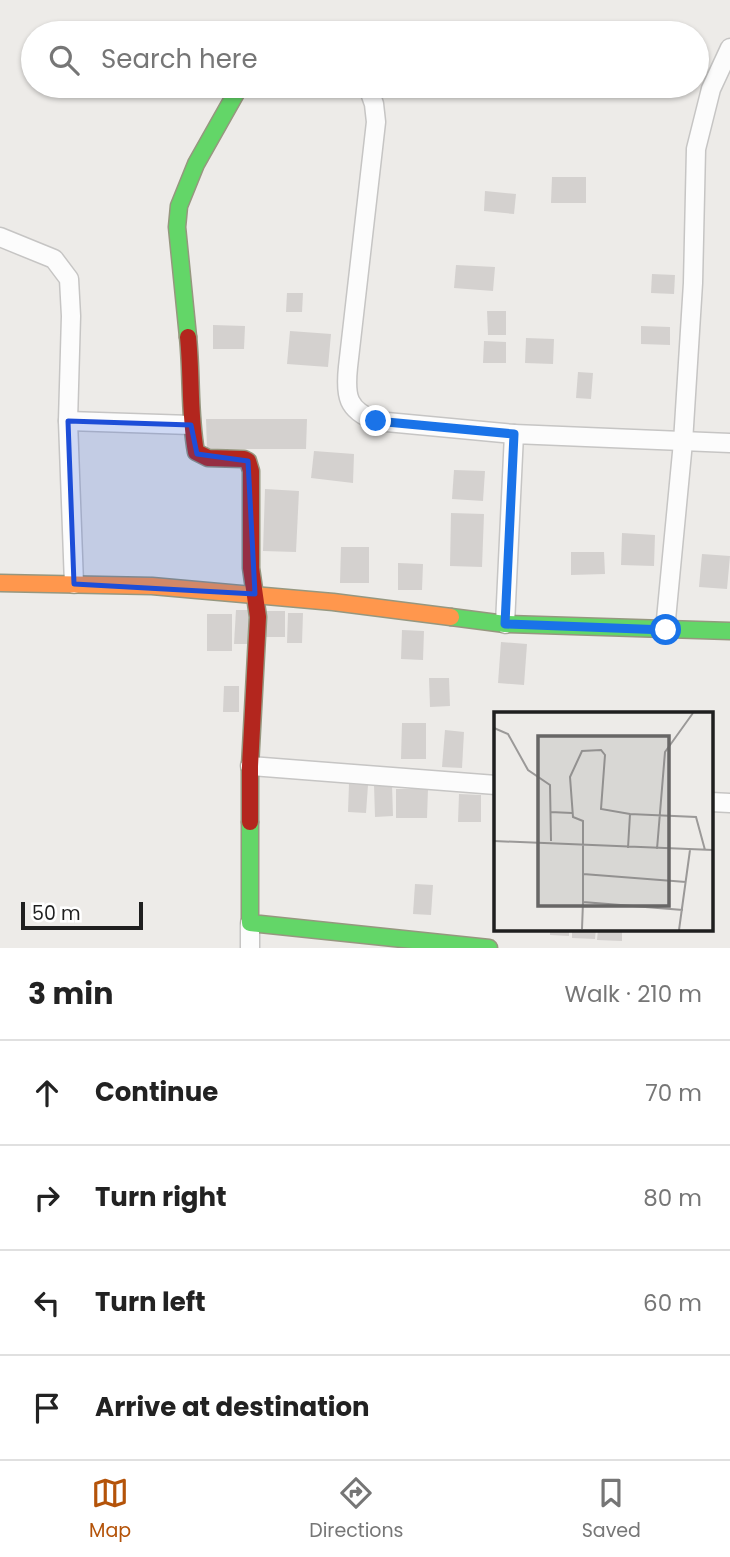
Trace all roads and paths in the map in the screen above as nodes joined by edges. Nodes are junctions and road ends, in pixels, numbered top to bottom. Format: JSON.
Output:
{"nodes":[{"id":1,"x":730,"y":48,"type":"edge"},
{"id":2,"x":709,"y":97,"type":"edge"},
{"id":3,"x":233,"y":98,"type":"edge"},
{"id":4,"x":372,"y":98,"type":"edge"},
{"id":5,"x":709,"y":98,"type":"edge"},
{"id":6,"x":0,"y":237,"type":"edge"},
{"id":7,"x":68,"y":421,"type":"junction"},
{"id":8,"x":191,"y":425,"type":"junction"},
{"id":9,"x":514,"y":434,"type":"junction"},
{"id":10,"x":683,"y":442,"type":"junction"},
{"id":11,"x":730,"y":443,"type":"edge"},
{"id":12,"x":0,"y":583,"type":"edge"},
{"id":13,"x":74,"y":584,"type":"junction"},
{"id":14,"x":256,"y":594,"type":"junction"},
{"id":15,"x":505,"y":624,"type":"junction"},
{"id":16,"x":666,"y":630,"type":"junction"},
{"id":17,"x":730,"y":631,"type":"edge"},
{"id":18,"x":250,"y":766,"type":"junction"},
{"id":19,"x":494,"y":785,"type":"edge"},
{"id":20,"x":712,"y":802,"type":"edge"},
{"id":21,"x":730,"y":803,"type":"edge"},
{"id":22,"x":250,"y":923,"type":"junction"},
{"id":23,"x":250,"y":948,"type":"edge"},
{"id":24,"x":489,"y":948,"type":"edge"}],
"edges":[{"from":1,"to":2,"type":"street"},
{"from":3,"to":8,"type":"street"},
{"from":4,"to":9,"type":"street"},
{"from":5,"to":10,"type":"street"},
{"from":6,"to":7,"type":"street"},
{"from":7,"to":8,"type":"street"},
{"from":7,"to":13,"type":"street"},
{"from":8,"to":14,"type":"street"},
{"from":9,"to":10,"type":"street"},
{"from":9,"to":15,"type":"street"},
{"from":10,"to":11,"type":"street"},
{"from":10,"to":16,"type":"street"},
{"from":12,"to":13,"type":"street"},
{"from":13,"to":14,"type":"street"},
{"from":14,"to":15,"type":"street"},
{"from":14,"to":18,"type":"street"},
{"from":15,"to":16,"type":"street"},
{"from":16,"to":17,"type":"street"},
{"from":18,"to":19,"type":"street"},
{"from":18,"to":22,"type":"street"},
{"from":20,"to":21,"type":"street"},
{"from":22,"to":23,"type":"street"},
{"from":22,"to":24,"type":"street"}]}
